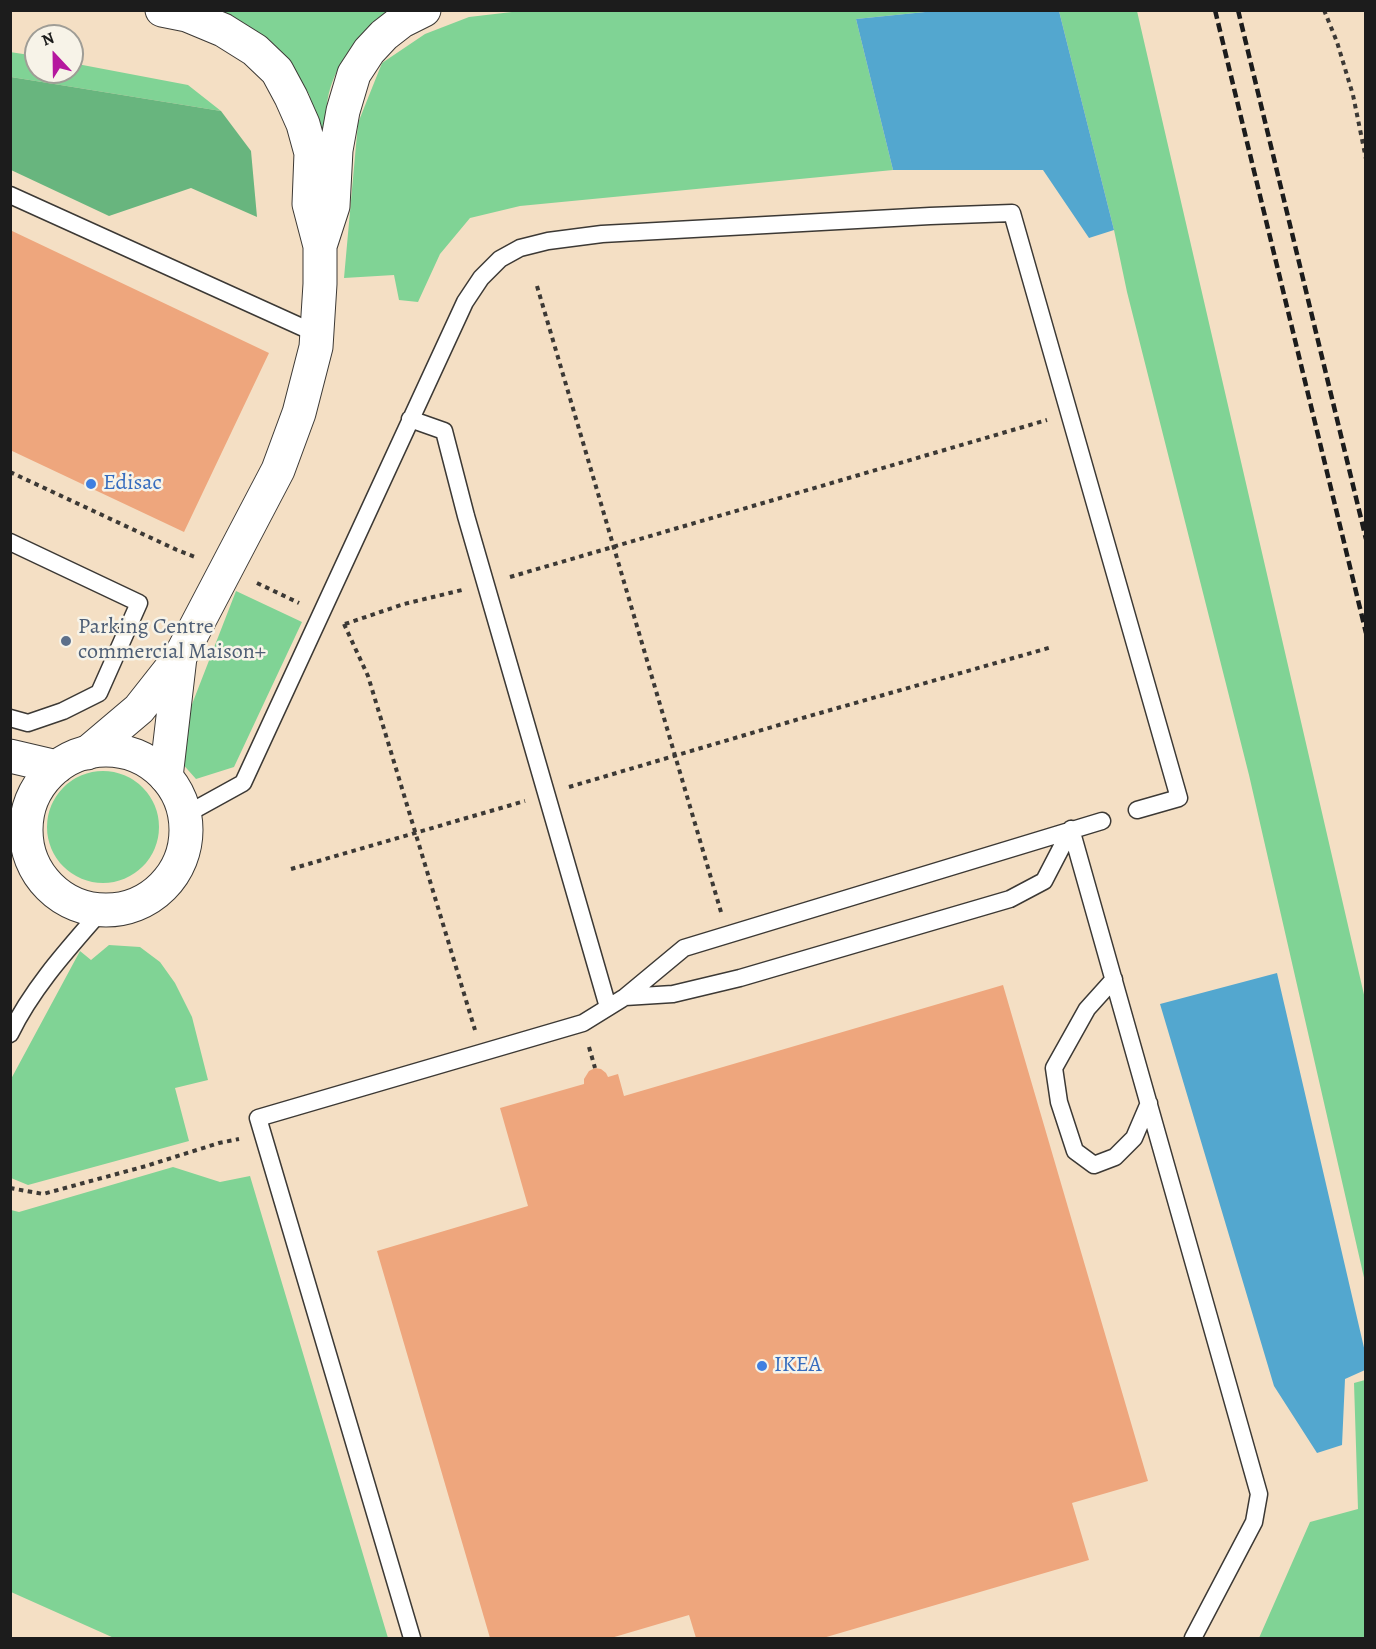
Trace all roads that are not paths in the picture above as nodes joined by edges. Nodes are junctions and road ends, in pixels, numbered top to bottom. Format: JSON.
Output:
{"nodes":[{"id":1,"x":162,"y":10,"type":"edge"},
{"id":2,"x":424,"y":10,"type":"edge"},
{"id":3,"x":10,"y":195,"type":"edge"},
{"id":4,"x":320,"y":246,"type":"junction"},
{"id":5,"x":317,"y":334,"type":"junction"},
{"id":6,"x":410,"y":419,"type":"junction"},
{"id":7,"x":10,"y":543,"type":"edge"},
{"id":8,"x":180,"y":657,"type":"junction"},
{"id":9,"x":10,"y":718,"type":"edge"},
{"id":10,"x":87,"y":753,"type":"junction"},
{"id":11,"x":10,"y":756,"type":"edge"},
{"id":12,"x":57,"y":767,"type":"junction"},
{"id":13,"x":166,"y":777,"type":"junction"},
{"id":14,"x":1137,"y":810,"type":"dead end"},
{"id":15,"x":185,"y":815,"type":"junction"},
{"id":16,"x":1102,"y":821,"type":"dead end"},
{"id":17,"x":1071,"y":829,"type":"junction"},
{"id":18,"x":19,"y":837,"type":"edge"},
{"id":19,"x":102,"y":910,"type":"junction"},
{"id":20,"x":1114,"y":980,"type":"junction"},
{"id":21,"x":625,"y":998,"type":"junction"},
{"id":22,"x":608,"y":1007,"type":"junction"},
{"id":23,"x":10,"y":1034,"type":"edge"},
{"id":24,"x":1149,"y":1103,"type":"junction"},
{"id":25,"x":412,"y":1638,"type":"edge"},
{"id":26,"x":1194,"y":1638,"type":"edge"}],
"edges":[{"from":1,"to":4,"type":"main road"},
{"from":2,"to":4,"type":"main road"},
{"from":3,"to":5,"type":"lane"},
{"from":4,"to":5,"type":"main road"},
{"from":5,"to":8,"type":"main road"},
{"from":6,"to":14,"type":"lane"},
{"from":6,"to":15,"type":"lane"},
{"from":6,"to":22,"type":"lane"},
{"from":7,"to":9,"type":"lane"},
{"from":8,"to":10,"type":"main road"},
{"from":8,"to":13,"type":"main road"},
{"from":10,"to":12,"type":"main road"},
{"from":10,"to":13,"type":"main road"},
{"from":11,"to":12,"type":"main road"},
{"from":12,"to":18,"type":"main road"},
{"from":13,"to":15,"type":"main road"},
{"from":15,"to":19,"type":"main road"},
{"from":16,"to":17,"type":"lane"},
{"from":17,"to":20,"type":"lane"},
{"from":17,"to":21,"type":"lane"},
{"from":17,"to":21,"type":"lane"},
{"from":18,"to":19,"type":"main road"},
{"from":19,"to":23,"type":"lane"},
{"from":20,"to":24,"type":"lane"},
{"from":20,"to":24,"type":"lane"},
{"from":21,"to":22,"type":"lane"},
{"from":22,"to":25,"type":"lane"},
{"from":24,"to":26,"type":"lane"}]}
